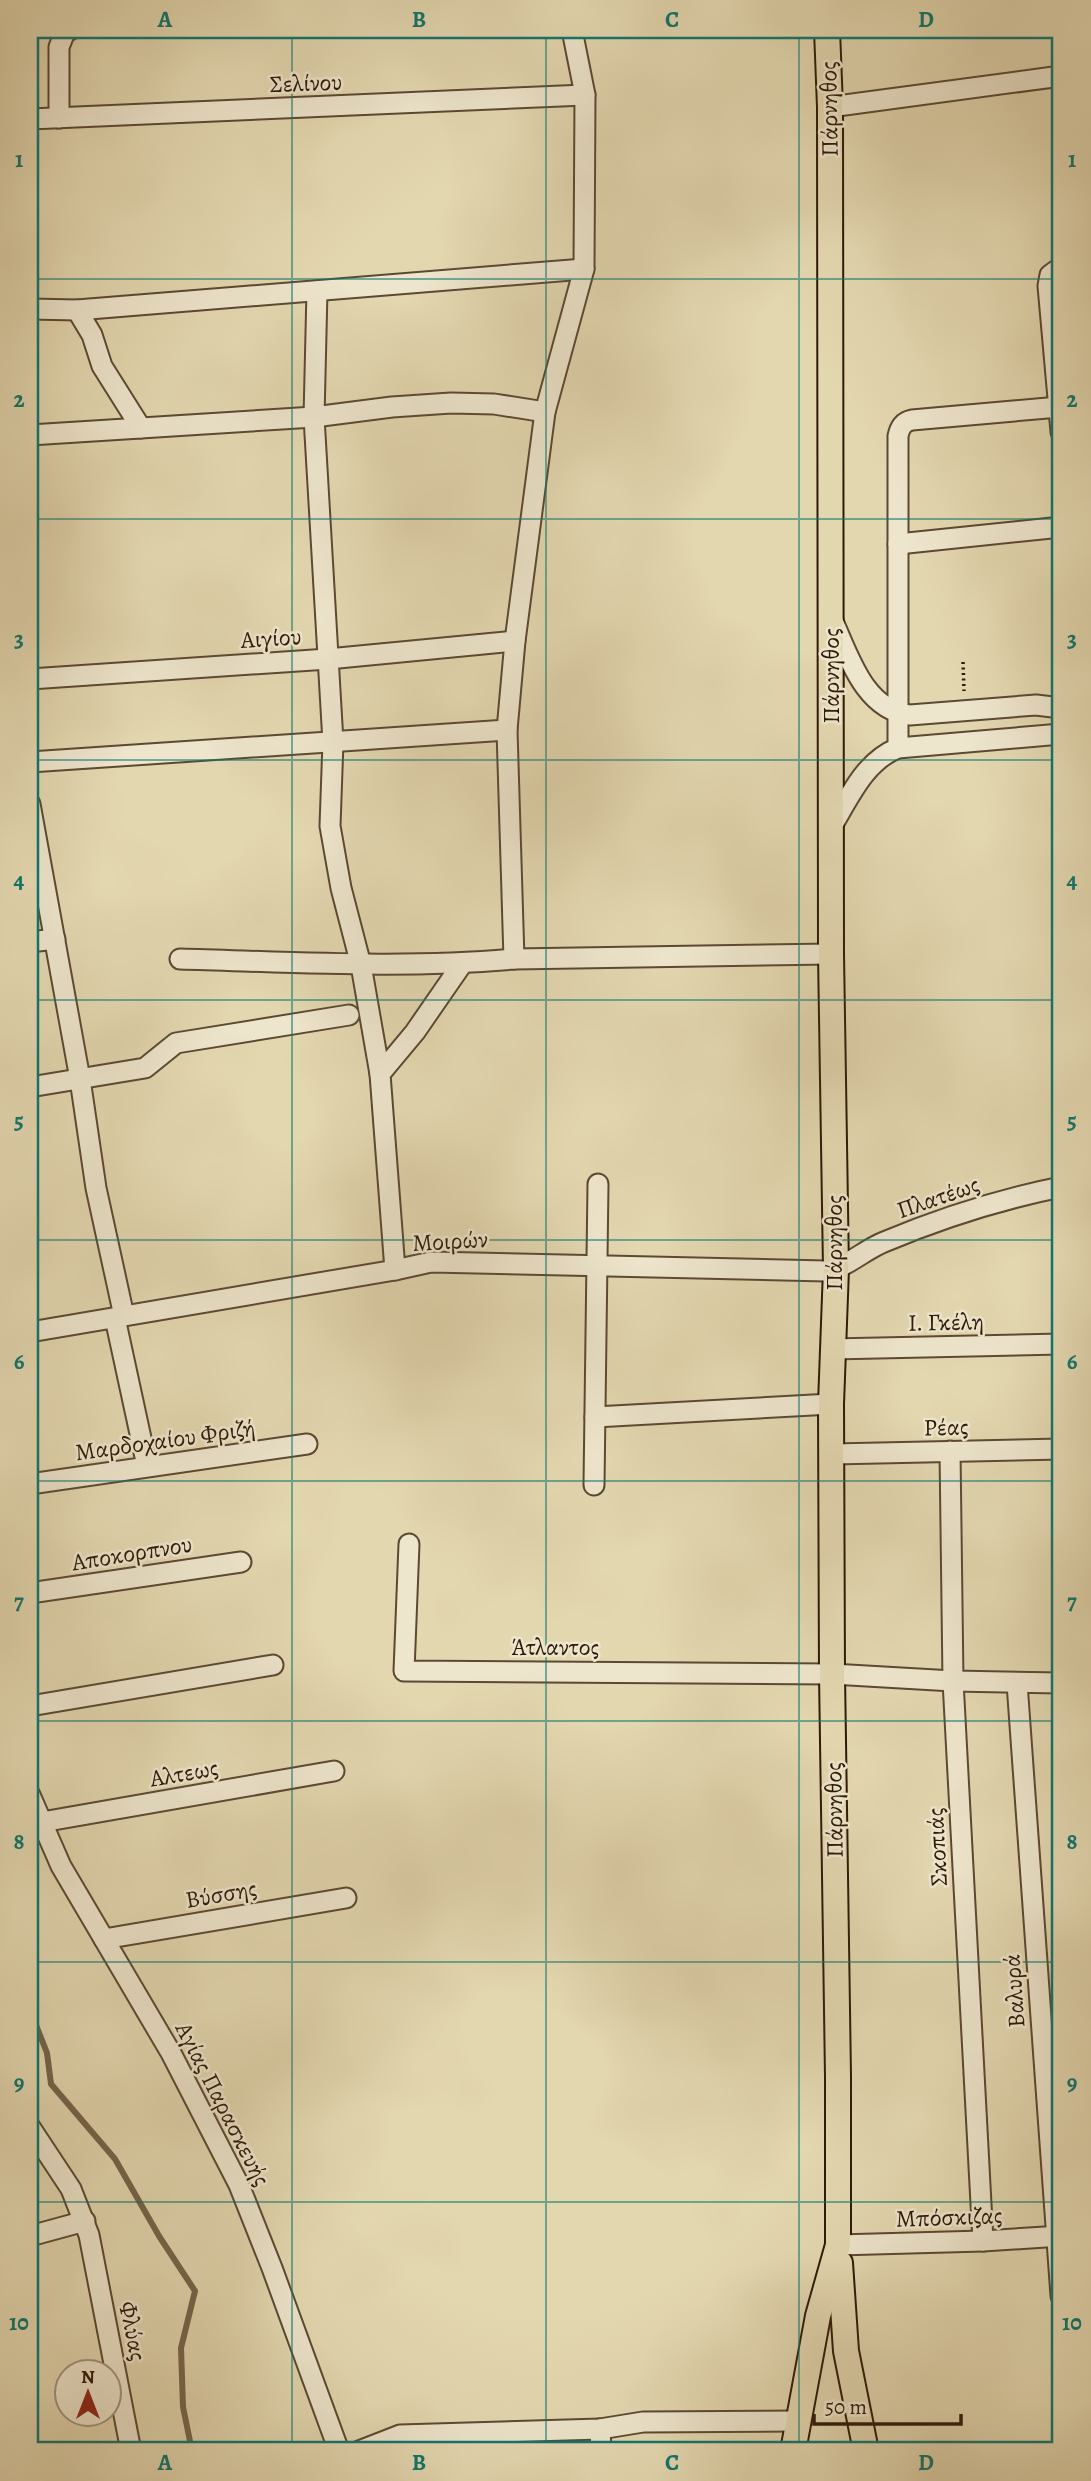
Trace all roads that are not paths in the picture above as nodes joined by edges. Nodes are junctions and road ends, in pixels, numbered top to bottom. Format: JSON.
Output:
{"nodes":[{"id":1,"x":70,"y":30,"type":"edge"},
{"id":2,"x":572,"y":30,"type":"edge"},
{"id":3,"x":827,"y":30,"type":"edge"},
{"id":4,"x":1061,"y":76,"type":"edge"},
{"id":5,"x":585,"y":95,"type":"junction"},
{"id":6,"x":830,"y":107,"type":"junction"},
{"id":7,"x":60,"y":118,"type":"junction"},
{"id":8,"x":30,"y":119,"type":"edge"},
{"id":9,"x":1061,"y":267,"type":"edge"},
{"id":10,"x":584,"y":269,"type":"junction"},
{"id":11,"x":317,"y":291,"type":"junction"},
{"id":12,"x":30,"y":309,"type":"edge"},
{"id":13,"x":77,"y":310,"type":"junction"},
{"id":14,"x":1059,"y":402,"type":"edge"},
{"id":15,"x":545,"y":412,"type":"junction"},
{"id":16,"x":314,"y":417,"type":"junction"},
{"id":17,"x":141,"y":428,"type":"junction"},
{"id":18,"x":1061,"y":432,"type":"edge"},
{"id":19,"x":30,"y":435,"type":"edge"},
{"id":20,"x":1061,"y":527,"type":"edge"},
{"id":21,"x":898,"y":544,"type":"junction"},
{"id":22,"x":830,"y":616,"type":"junction"},
{"id":23,"x":515,"y":641,"type":"junction"},
{"id":24,"x":328,"y":659,"type":"junction"},
{"id":25,"x":30,"y":679,"type":"edge"},
{"id":26,"x":1061,"y":708,"type":"edge"},
{"id":27,"x":898,"y":713,"type":"junction"},
{"id":28,"x":508,"y":730,"type":"junction"},
{"id":29,"x":1061,"y":734,"type":"edge"},
{"id":30,"x":333,"y":742,"type":"junction"},
{"id":31,"x":898,"y":748,"type":"junction"},
{"id":32,"x":30,"y":762,"type":"edge"},
{"id":33,"x":30,"y":804,"type":"edge"},
{"id":34,"x":832,"y":826,"type":"junction"},
{"id":35,"x":55,"y":939,"type":"junction"},
{"id":36,"x":30,"y":942,"type":"edge"},
{"id":37,"x":831,"y":954,"type":"junction"},
{"id":38,"x":180,"y":959,"type":"dead end"},
{"id":39,"x":514,"y":959,"type":"junction"},
{"id":40,"x":463,"y":964,"type":"junction"},
{"id":41,"x":361,"y":965,"type":"junction"},
{"id":42,"x":349,"y":1015,"type":"dead end"},
{"id":43,"x":380,"y":1074,"type":"junction"},
{"id":44,"x":80,"y":1079,"type":"junction"},
{"id":45,"x":30,"y":1087,"type":"edge"},
{"id":46,"x":598,"y":1184,"type":"dead end"},
{"id":47,"x":1061,"y":1186,"type":"edge"},
{"id":48,"x":597,"y":1266,"type":"junction"},
{"id":49,"x":836,"y":1269,"type":"junction"},
{"id":50,"x":395,"y":1270,"type":"junction"},
{"id":51,"x":120,"y":1317,"type":"junction"},
{"id":52,"x":30,"y":1332,"type":"edge"},
{"id":53,"x":1061,"y":1344,"type":"edge"},
{"id":54,"x":832,"y":1349,"type":"junction"},
{"id":55,"x":831,"y":1404,"type":"junction"},
{"id":56,"x":595,"y":1417,"type":"junction"},
{"id":57,"x":307,"y":1444,"type":"dead end"},
{"id":58,"x":1061,"y":1450,"type":"edge"},
{"id":59,"x":950,"y":1451,"type":"junction"},
{"id":60,"x":832,"y":1454,"type":"junction"},
{"id":61,"x":147,"y":1466,"type":"junction"},
{"id":62,"x":30,"y":1484,"type":"edge"},
{"id":63,"x":594,"y":1485,"type":"dead end"},
{"id":64,"x":408,"y":1544,"type":"dead end"},
{"id":65,"x":241,"y":1562,"type":"dead end"},
{"id":66,"x":30,"y":1593,"type":"edge"},
{"id":67,"x":273,"y":1665,"type":"dead end"},
{"id":68,"x":832,"y":1674,"type":"junction"},
{"id":69,"x":953,"y":1681,"type":"junction"},
{"id":70,"x":1017,"y":1683,"type":"junction"},
{"id":71,"x":1061,"y":1683,"type":"edge"},
{"id":72,"x":30,"y":1706,"type":"edge"},
{"id":73,"x":334,"y":1772,"type":"dead end"},
{"id":74,"x":30,"y":1795,"type":"edge"},
{"id":75,"x":42,"y":1822,"type":"junction"},
{"id":76,"x":346,"y":1898,"type":"dead end"},
{"id":77,"x":104,"y":1939,"type":"junction"},
{"id":78,"x":30,"y":2127,"type":"edge"},
{"id":79,"x":85,"y":2221,"type":"junction"},
{"id":80,"x":30,"y":2236,"type":"edge"},
{"id":81,"x":1058,"y":2236,"type":"edge"},
{"id":82,"x":983,"y":2241,"type":"junction"},
{"id":83,"x":838,"y":2245,"type":"junction"},
{"id":84,"x":1061,"y":2296,"type":"edge"},
{"id":85,"x":798,"y":2421,"type":"junction"},
{"id":86,"x":600,"y":2429,"type":"junction"},
{"id":87,"x":131,"y":2451,"type":"edge"},
{"id":88,"x":339,"y":2451,"type":"edge"},
{"id":89,"x":359,"y":2451,"type":"edge"},
{"id":90,"x":601,"y":2451,"type":"edge"},
{"id":91,"x":793,"y":2451,"type":"edge"},
{"id":92,"x":866,"y":2451,"type":"edge"}],
"edges":[{"from":1,"to":7,"type":"street"},
{"from":2,"to":5,"type":"street"},
{"from":3,"to":6,"type":"main road","name":"Πάρνηθος"},
{"from":4,"to":6,"type":"street"},
{"from":5,"to":7,"type":"street","name":"Σελίνου"},
{"from":5,"to":10,"type":"street"},
{"from":6,"to":22,"type":"main road","name":"Πάρνηθος"},
{"from":7,"to":8,"type":"street","name":"Σελίνου"},
{"from":9,"to":14,"type":"street"},
{"from":10,"to":11,"type":"street"},
{"from":10,"to":15,"type":"street"},
{"from":11,"to":13,"type":"street"},
{"from":11,"to":16,"type":"street"},
{"from":12,"to":13,"type":"street"},
{"from":13,"to":17,"type":"street"},
{"from":14,"to":18,"type":"street"},
{"from":14,"to":21,"type":"street"},
{"from":15,"to":16,"type":"street"},
{"from":15,"to":23,"type":"street"},
{"from":16,"to":17,"type":"street"},
{"from":16,"to":24,"type":"street"},
{"from":17,"to":19,"type":"street"},
{"from":20,"to":21,"type":"street"},
{"from":21,"to":27,"type":"street"},
{"from":22,"to":27,"type":"street"},
{"from":22,"to":34,"type":"main road","name":"Πάρνηθος"},
{"from":23,"to":24,"type":"street","name":"Αιγίου"},
{"from":23,"to":28,"type":"street"},
{"from":24,"to":25,"type":"street","name":"Αιγίου"},
{"from":24,"to":30,"type":"street"},
{"from":26,"to":27,"type":"street"},
{"from":27,"to":31,"type":"street"},
{"from":28,"to":30,"type":"street"},
{"from":28,"to":39,"type":"street"},
{"from":29,"to":31,"type":"street"},
{"from":30,"to":32,"type":"street"},
{"from":30,"to":41,"type":"street"},
{"from":31,"to":34,"type":"street"},
{"from":33,"to":35,"type":"street"},
{"from":34,"to":37,"type":"main road","name":"Πάρνηθος"},
{"from":35,"to":36,"type":"street"},
{"from":35,"to":44,"type":"street"},
{"from":37,"to":39,"type":"street"},
{"from":37,"to":49,"type":"main road","name":"Πάρνηθος"},
{"from":38,"to":41,"type":"street"},
{"from":39,"to":40,"type":"street"},
{"from":40,"to":41,"type":"street"},
{"from":40,"to":43,"type":"street"},
{"from":41,"to":43,"type":"street"},
{"from":42,"to":44,"type":"street"},
{"from":43,"to":50,"type":"street"},
{"from":44,"to":45,"type":"street"},
{"from":44,"to":51,"type":"street"},
{"from":46,"to":48,"type":"street"},
{"from":47,"to":49,"type":"street","name":"Πλατέως"},
{"from":48,"to":49,"type":"street","name":"Μοιρών"},
{"from":48,"to":50,"type":"street","name":"Μοιρών"},
{"from":48,"to":56,"type":"street"},
{"from":49,"to":54,"type":"main road","name":"Πάρνηθος"},
{"from":50,"to":51,"type":"street","name":"Μοιρών"},
{"from":51,"to":52,"type":"street","name":"Μοιρών"},
{"from":51,"to":61,"type":"street"},
{"from":53,"to":54,"type":"street","name":"Ι. Γκέλη"},
{"from":54,"to":55,"type":"main road","name":"Πάρνηθος"},
{"from":55,"to":56,"type":"street"},
{"from":55,"to":60,"type":"main road","name":"Πάρνηθος"},
{"from":56,"to":63,"type":"street"},
{"from":57,"to":61,"type":"street","name":"Μαρδοχαίου Φριζή"},
{"from":58,"to":59,"type":"street","name":"Ρέας"},
{"from":59,"to":60,"type":"street","name":"Ρέας"},
{"from":59,"to":69,"type":"street","name":"Σκοπιάς"},
{"from":60,"to":68,"type":"main road","name":"Πάρνηθος"},
{"from":61,"to":62,"type":"street","name":"Μαρδοχαίου Φριζή"},
{"from":64,"to":68,"type":"street","name":"Άτλαντος"},
{"from":65,"to":66,"type":"street","name":"Αποκορπνου"},
{"from":67,"to":72,"type":"street"},
{"from":68,"to":69,"type":"street"},
{"from":68,"to":83,"type":"main road","name":"Πάρνηθος"},
{"from":69,"to":70,"type":"street"},
{"from":69,"to":82,"type":"street","name":"Σκοπιάς"},
{"from":70,"to":71,"type":"street"},
{"from":70,"to":81,"type":"street","name":"Βαλυρά"},
{"from":73,"to":75,"type":"street","name":"Αλτεως"},
{"from":74,"to":75,"type":"street","name":"Αγίας Παρασκευής"},
{"from":75,"to":77,"type":"street","name":"Αγίας Παρασκευής"},
{"from":76,"to":77,"type":"street","name":"Βύσσης"},
{"from":77,"to":88,"type":"street","name":"Αγίας Παρασκευής"},
{"from":78,"to":79,"type":"street","name":"Φλύας"},
{"from":79,"to":80,"type":"street"},
{"from":79,"to":87,"type":"street","name":"Φλύας"},
{"from":81,"to":82,"type":"street","name":"Μπόσκιζας"},
{"from":81,"to":84,"type":"street","name":"Βαλυρά"},
{"from":82,"to":83,"type":"street","name":"Μπόσκιζας"},
{"from":83,"to":85,"type":"main road","name":"Πάρνηθος"},
{"from":83,"to":92,"type":"main road"},
{"from":85,"to":86,"type":"street"},
{"from":85,"to":91,"type":"main road","name":"Πάρνηθος"},
{"from":86,"to":89,"type":"street"},
{"from":86,"to":90,"type":"street"}]}
